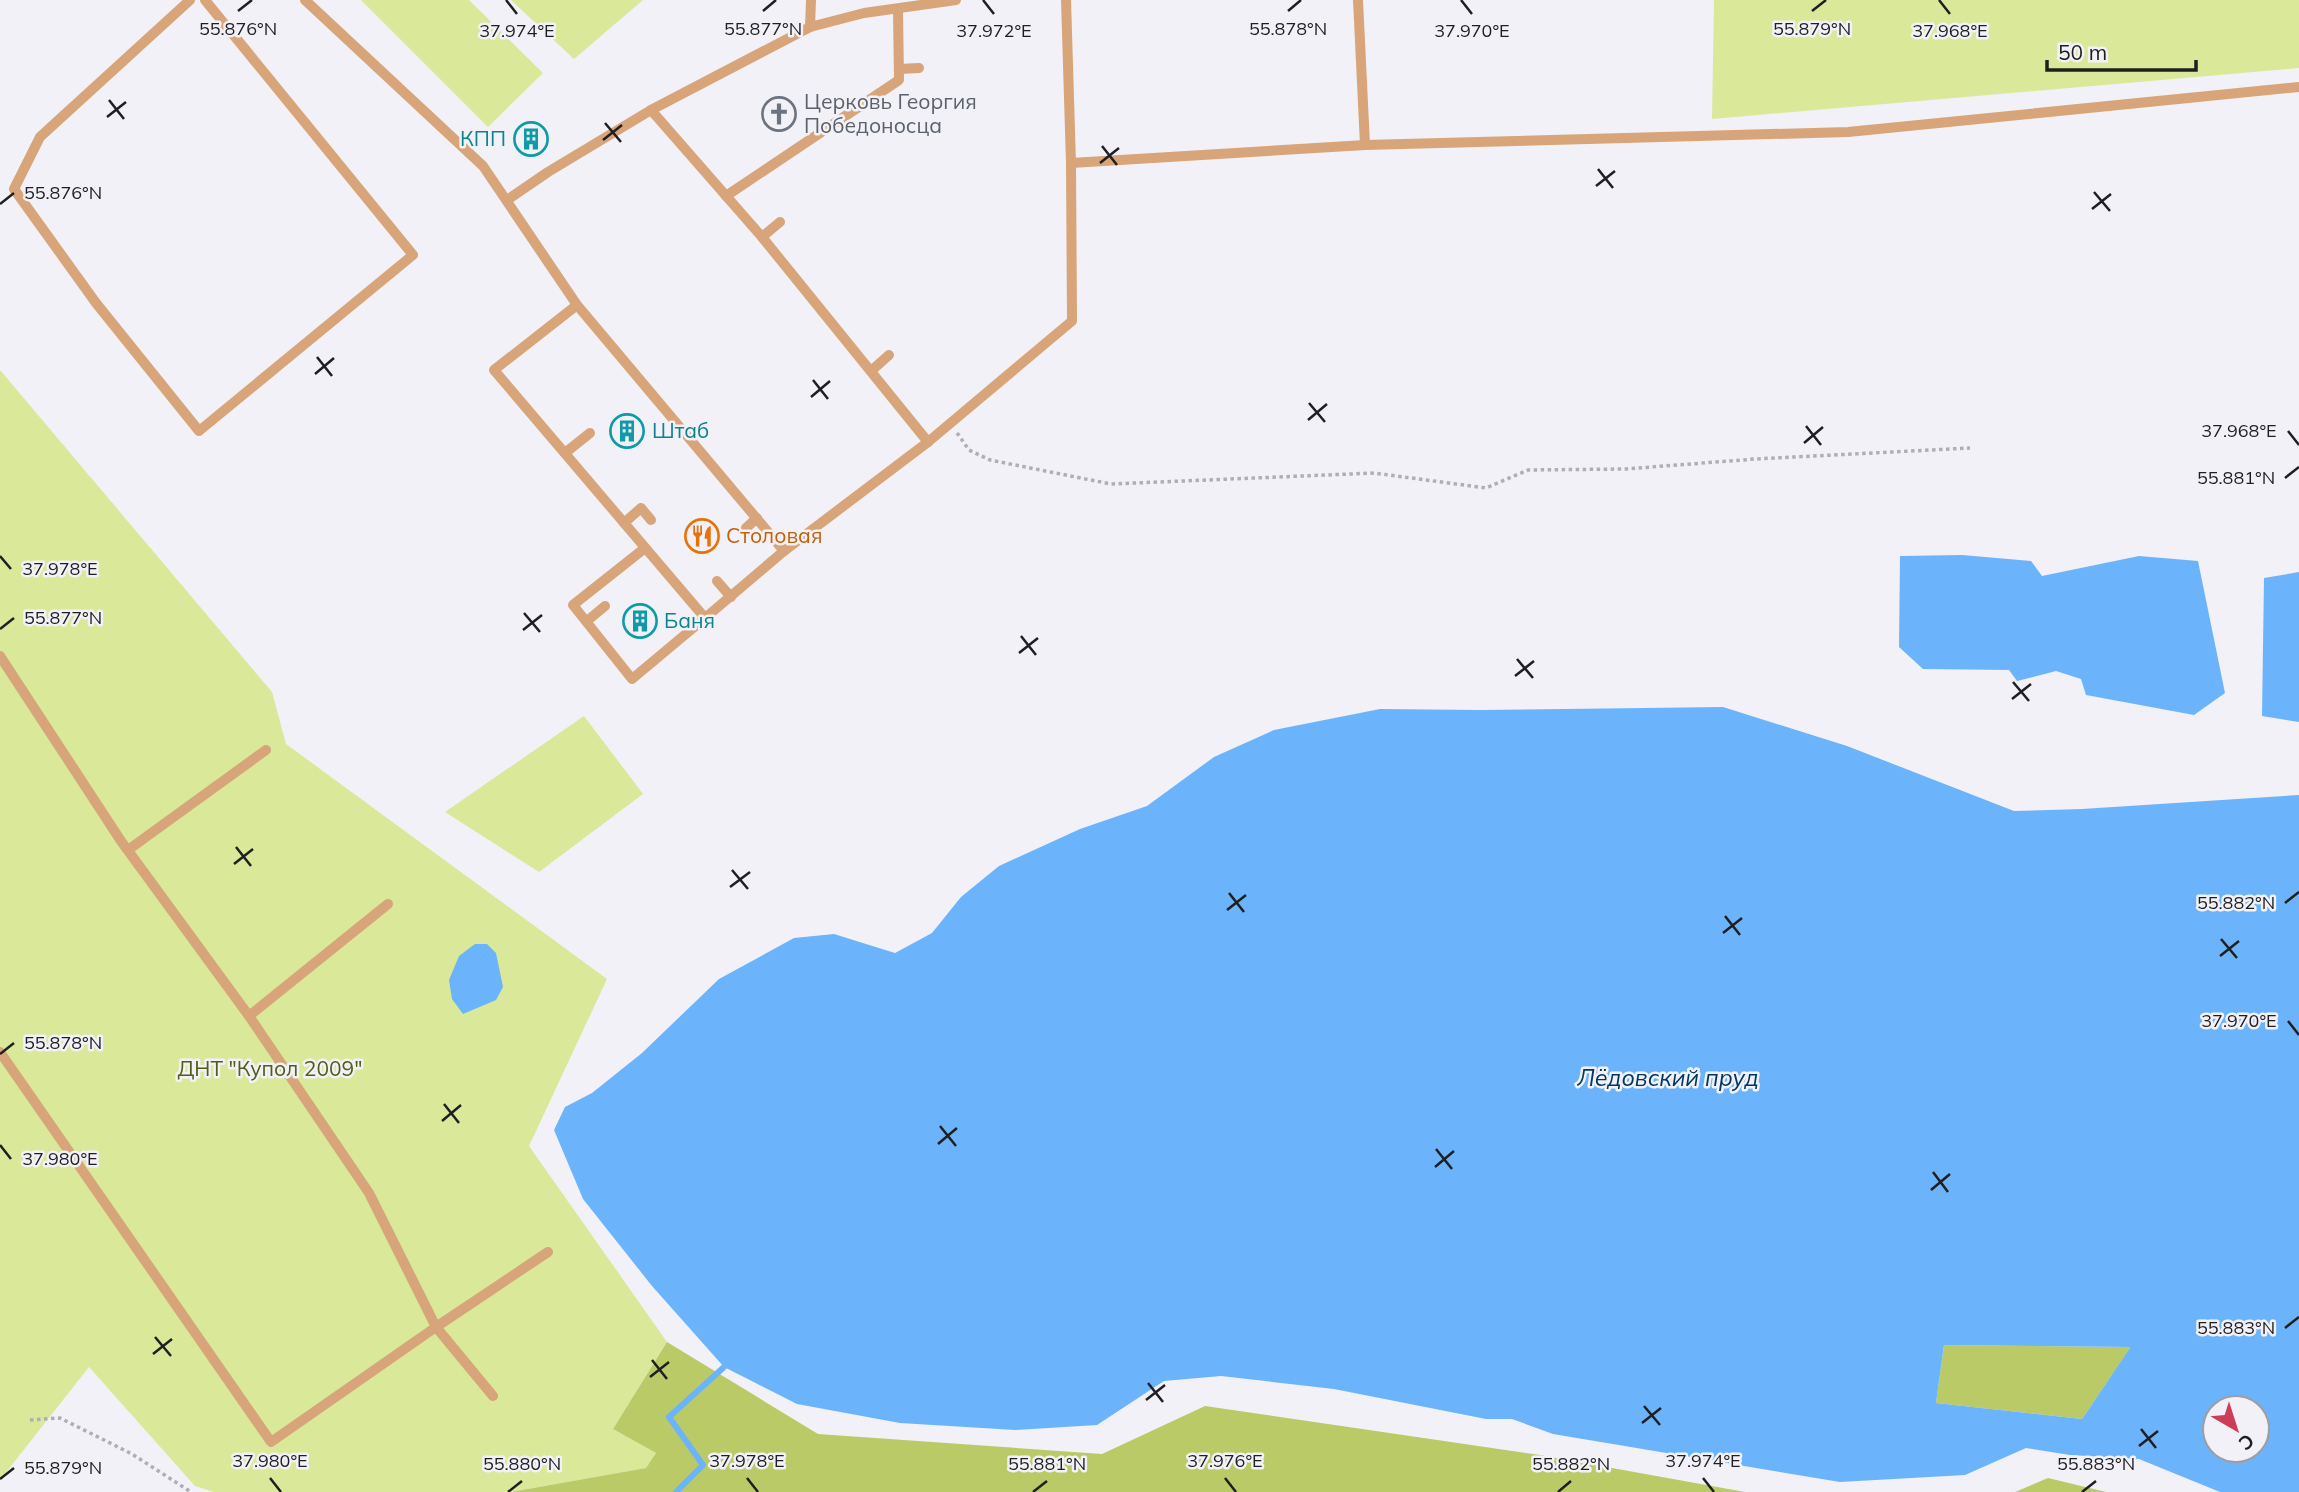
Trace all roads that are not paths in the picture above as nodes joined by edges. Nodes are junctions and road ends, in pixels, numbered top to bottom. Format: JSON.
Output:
{"nodes":[{"id":1,"x":190,"y":0,"type":"edge"},
{"id":2,"x":205,"y":0,"type":"edge"},
{"id":3,"x":305,"y":0,"type":"edge"},
{"id":4,"x":811,"y":0,"type":"edge"},
{"id":5,"x":956,"y":0,"type":"edge"},
{"id":6,"x":1066,"y":0,"type":"edge"},
{"id":7,"x":1358,"y":0,"type":"edge"},
{"id":8,"x":898,"y":10,"type":"junction"},
{"id":9,"x":810,"y":27,"type":"junction"},
{"id":10,"x":919,"y":68,"type":"dead end"},
{"id":11,"x":899,"y":69,"type":"junction"},
{"id":12,"x":2299,"y":87,"type":"edge"},
{"id":13,"x":651,"y":110,"type":"junction"},
{"id":14,"x":1365,"y":145,"type":"junction"},
{"id":15,"x":1071,"y":163,"type":"junction"},
{"id":16,"x":726,"y":196,"type":"junction"},
{"id":17,"x":507,"y":200,"type":"junction"},
{"id":18,"x":780,"y":222,"type":"dead end"},
{"id":19,"x":762,"y":237,"type":"junction"},
{"id":20,"x":577,"y":305,"type":"junction"},
{"id":21,"x":889,"y":355,"type":"dead end"},
{"id":22,"x":871,"y":371,"type":"junction"},
{"id":23,"x":590,"y":433,"type":"dead end"},
{"id":24,"x":928,"y":442,"type":"junction"},
{"id":25,"x":565,"y":453,"type":"junction"},
{"id":26,"x":757,"y":518,"type":"junction"},
{"id":27,"x":651,"y":520,"type":"dead end"},
{"id":28,"x":624,"y":523,"type":"junction"},
{"id":29,"x":747,"y":528,"type":"dead end"},
{"id":30,"x":646,"y":548,"type":"junction"},
{"id":31,"x":784,"y":551,"type":"junction"},
{"id":32,"x":717,"y":581,"type":"dead end"},
{"id":33,"x":731,"y":597,"type":"junction"},
{"id":34,"x":605,"y":606,"type":"dead end"},
{"id":35,"x":705,"y":618,"type":"junction"},
{"id":36,"x":587,"y":621,"type":"junction"},
{"id":37,"x":0,"y":656,"type":"edge"},
{"id":38,"x":266,"y":750,"type":"dead end"},
{"id":39,"x":128,"y":850,"type":"junction"},
{"id":40,"x":388,"y":904,"type":"dead end"},
{"id":41,"x":249,"y":1016,"type":"junction"},
{"id":42,"x":0,"y":1052,"type":"edge"},
{"id":43,"x":548,"y":1252,"type":"dead end"},
{"id":44,"x":436,"y":1327,"type":"junction"},
{"id":45,"x":493,"y":1396,"type":"dead end"}],
"edges":[{"from":1,"to":2,"type":"lane"},
{"from":3,"to":17,"type":"lane"},
{"from":4,"to":9,"type":"lane"},
{"from":5,"to":8,"type":"lane"},
{"from":6,"to":15,"type":"lane"},
{"from":7,"to":14,"type":"lane"},
{"from":8,"to":9,"type":"lane"},
{"from":8,"to":11,"type":"lane"},
{"from":9,"to":13,"type":"lane"},
{"from":10,"to":11,"type":"lane"},
{"from":11,"to":16,"type":"lane"},
{"from":12,"to":14,"type":"lane"},
{"from":13,"to":16,"type":"lane"},
{"from":13,"to":17,"type":"lane"},
{"from":14,"to":15,"type":"lane"},
{"from":15,"to":24,"type":"lane"},
{"from":16,"to":19,"type":"lane"},
{"from":17,"to":20,"type":"lane"},
{"from":18,"to":19,"type":"lane"},
{"from":19,"to":22,"type":"lane"},
{"from":20,"to":25,"type":"lane"},
{"from":20,"to":26,"type":"lane"},
{"from":21,"to":22,"type":"lane"},
{"from":22,"to":24,"type":"lane"},
{"from":23,"to":25,"type":"lane"},
{"from":24,"to":31,"type":"lane"},
{"from":25,"to":28,"type":"lane"},
{"from":26,"to":29,"type":"lane"},
{"from":26,"to":31,"type":"lane"},
{"from":27,"to":28,"type":"lane"},
{"from":28,"to":30,"type":"lane"},
{"from":30,"to":35,"type":"lane"},
{"from":30,"to":36,"type":"lane"},
{"from":31,"to":33,"type":"lane"},
{"from":32,"to":33,"type":"lane"},
{"from":33,"to":35,"type":"lane"},
{"from":34,"to":36,"type":"lane"},
{"from":35,"to":36,"type":"lane"},
{"from":37,"to":39,"type":"lane"},
{"from":38,"to":39,"type":"lane"},
{"from":39,"to":41,"type":"lane"},
{"from":40,"to":41,"type":"lane"},
{"from":41,"to":44,"type":"lane"},
{"from":42,"to":44,"type":"lane"},
{"from":43,"to":44,"type":"lane"},
{"from":44,"to":45,"type":"lane"}]}
